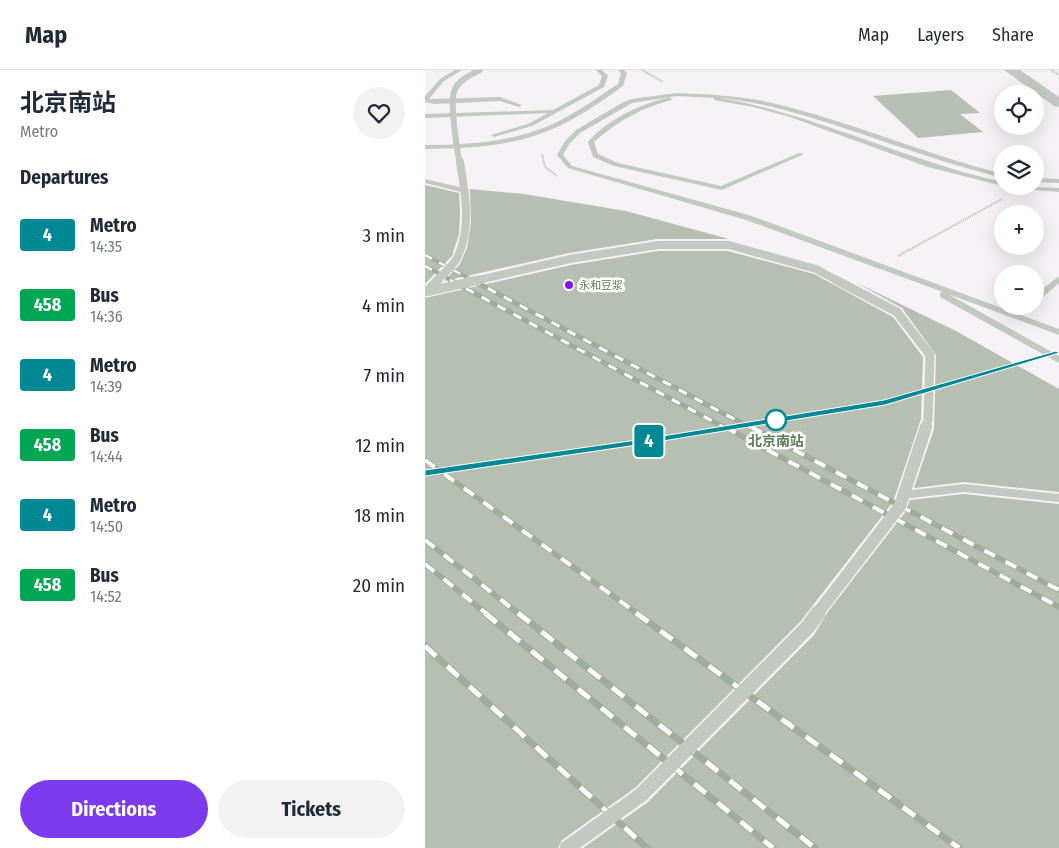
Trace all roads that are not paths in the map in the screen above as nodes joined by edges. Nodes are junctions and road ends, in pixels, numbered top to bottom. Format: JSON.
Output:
{"nodes":[{"id":1,"x":459,"y":70,"type":"edge"},
{"id":2,"x":480,"y":70,"type":"edge"},
{"id":3,"x":599,"y":70,"type":"edge"},
{"id":4,"x":621,"y":70,"type":"edge"},
{"id":5,"x":1011,"y":70,"type":"edge"},
{"id":6,"x":1030,"y":70,"type":"edge"},
{"id":7,"x":1059,"y":89,"type":"edge"},
{"id":8,"x":425,"y":100,"type":"edge"},
{"id":9,"x":1059,"y":103,"type":"edge"},
{"id":10,"x":519,"y":105,"type":"dead end"},
{"id":11,"x":557,"y":111,"type":"junction"},
{"id":12,"x":425,"y":116,"type":"edge"},
{"id":13,"x":489,"y":136,"type":"dead end"},
{"id":14,"x":482,"y":137,"type":"dead end"},
{"id":15,"x":425,"y":139,"type":"edge"},
{"id":16,"x":425,"y":146,"type":"edge"},
{"id":17,"x":801,"y":154,"type":"dead end"},
{"id":18,"x":994,"y":174,"type":"edge"},
{"id":19,"x":1044,"y":180,"type":"edge"},
{"id":20,"x":425,"y":181,"type":"edge"},
{"id":21,"x":1059,"y":181,"type":"edge"},
{"id":22,"x":994,"y":182,"type":"edge"},
{"id":23,"x":1044,"y":189,"type":"edge"},
{"id":24,"x":1059,"y":190,"type":"edge"},
{"id":25,"x":465,"y":192,"type":"junction"},
{"id":26,"x":909,"y":276,"type":"junction"},
{"id":27,"x":1059,"y":280,"type":"edge"},
{"id":28,"x":426,"y":291,"type":"edge"},
{"id":29,"x":1044,"y":292,"type":"edge"},
{"id":30,"x":1059,"y":332,"type":"edge"},
{"id":31,"x":1059,"y":360,"type":"edge"},
{"id":32,"x":903,"y":495,"type":"junction"},
{"id":33,"x":1059,"y":498,"type":"edge"},
{"id":34,"x":567,"y":848,"type":"edge"}],
"edges":[{"from":1,"to":8,"type":"lane"},
{"from":2,"to":25,"type":"lane","bridge":true},
{"from":3,"to":11,"type":"lane"},
{"from":4,"to":16,"type":"lane"},
{"from":5,"to":9,"type":"street"},
{"from":6,"to":7,"type":"street"},
{"from":8,"to":10,"type":"lane"},
{"from":11,"to":12,"type":"lane"},
{"from":11,"to":13,"type":"lane"},
{"from":14,"to":15,"type":"lane"},
{"from":17,"to":22,"type":"lane"},
{"from":18,"to":26,"type":"lane"},
{"from":19,"to":21,"type":"lane"},
{"from":20,"to":25,"type":"lane"},
{"from":23,"to":24,"type":"lane"},
{"from":25,"to":28,"type":"lane","bridge":true},
{"from":26,"to":30,"type":"lane"},
{"from":26,"to":31,"type":"lane"},
{"from":27,"to":29,"type":"lane"},
{"from":28,"to":32,"type":"lane","bridge":true},
{"from":32,"to":33,"type":"lane"},
{"from":32,"to":34,"type":"lane","bridge":true}]}
